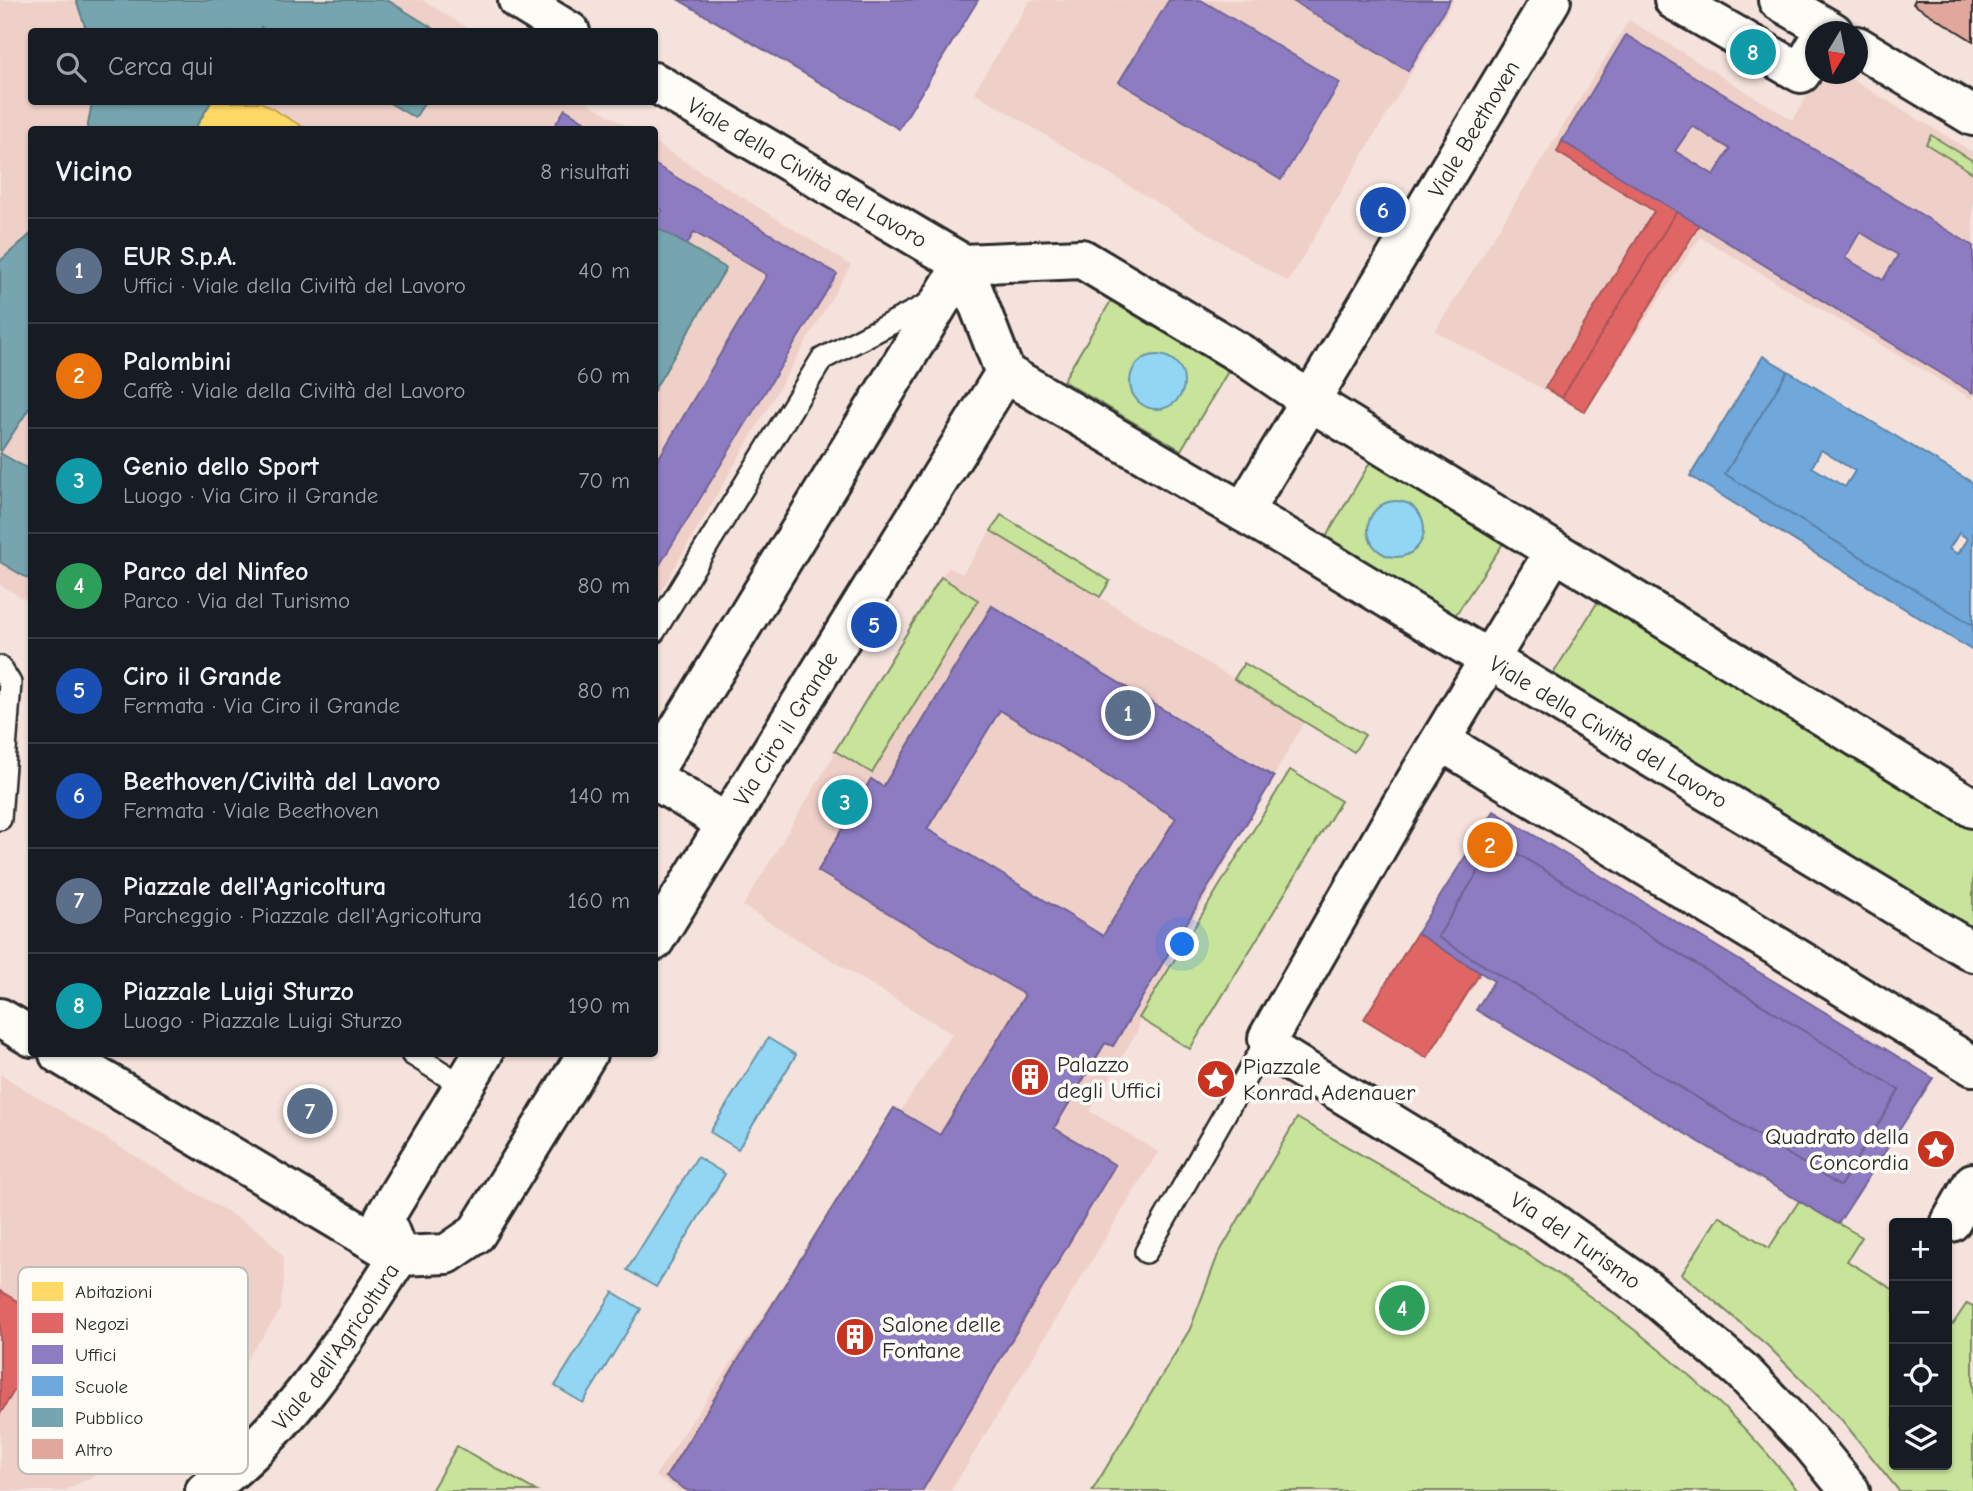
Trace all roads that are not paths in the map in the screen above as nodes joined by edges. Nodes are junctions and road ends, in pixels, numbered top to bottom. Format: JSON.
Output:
{"nodes":[{"id":1,"x":1551,"y":0,"type":"edge"},
{"id":2,"x":1674,"y":0,"type":"edge"},
{"id":3,"x":1778,"y":0,"type":"edge"},
{"id":4,"x":1809,"y":21,"type":"edge"},
{"id":5,"x":1868,"y":57,"type":"edge"},
{"id":6,"x":1805,"y":68,"type":"edge"},
{"id":7,"x":658,"y":84,"type":"edge"},
{"id":8,"x":1973,"y":116,"type":"edge"},
{"id":9,"x":963,"y":264,"type":"junction"},
{"id":10,"x":941,"y":298,"type":"junction"},
{"id":11,"x":1005,"y":373,"type":"junction"},
{"id":12,"x":1310,"y":401,"type":"junction"},
{"id":13,"x":1243,"y":512,"type":"junction"},
{"id":14,"x":1554,"y":552,"type":"junction"},
{"id":15,"x":658,"y":626,"type":"edge"},
{"id":16,"x":1489,"y":660,"type":"junction"},
{"id":17,"x":0,"y":667,"type":"edge"},
{"id":18,"x":1441,"y":741,"type":"junction"},
{"id":19,"x":658,"y":764,"type":"edge"},
{"id":20,"x":658,"y":781,"type":"edge"},
{"id":21,"x":1973,"y":808,"type":"edge"},
{"id":22,"x":0,"y":819,"type":"edge"},
{"id":23,"x":726,"y":823,"type":"junction"},
{"id":24,"x":658,"y":935,"type":"edge"},
{"id":25,"x":1973,"y":952,"type":"edge"},
{"id":26,"x":0,"y":1018,"type":"edge"},
{"id":27,"x":28,"y":1035,"type":"edge"},
{"id":28,"x":1268,"y":1038,"type":"junction"},
{"id":29,"x":64,"y":1057,"type":"edge"},
{"id":30,"x":421,"y":1057,"type":"edge"},
{"id":31,"x":481,"y":1057,"type":"edge"},
{"id":32,"x":585,"y":1057,"type":"edge"},
{"id":33,"x":1973,"y":1066,"type":"edge"},
{"id":34,"x":463,"y":1086,"type":"junction"},
{"id":35,"x":1973,"y":1183,"type":"edge"},
{"id":36,"x":1952,"y":1220,"type":"edge"},
{"id":37,"x":1146,"y":1252,"type":"dead end"},
{"id":38,"x":399,"y":1256,"type":"junction"},
{"id":39,"x":248,"y":1454,"type":"edge"},
{"id":40,"x":225,"y":1474,"type":"edge"},
{"id":41,"x":205,"y":1491,"type":"edge"},
{"id":42,"x":1850,"y":1491,"type":"edge"}],
"edges":[{"from":1,"to":12,"type":"street","name":"Viale Beethoven"},
{"from":2,"to":6,"type":"street"},
{"from":3,"to":4,"type":"street"},
{"from":5,"to":8,"type":"street"},
{"from":7,"to":9,"type":"street","name":"Viale della Civiltà del Lavoro"},
{"from":9,"to":10,"type":"street"},
{"from":9,"to":11,"type":"street"},
{"from":9,"to":12,"type":"street"},
{"from":10,"to":15,"type":"lane"},
{"from":10,"to":19,"type":"street"},
{"from":11,"to":13,"type":"street","name":"Viale della Civiltà del Lavoro"},
{"from":11,"to":23,"type":"street","name":"Via Ciro il Grande"},
{"from":12,"to":13,"type":"street"},
{"from":12,"to":14,"type":"street"},
{"from":13,"to":16,"type":"street","name":"Viale della Civiltà del Lavoro"},
{"from":14,"to":16,"type":"street"},
{"from":14,"to":21,"type":"street"},
{"from":16,"to":18,"type":"street"},
{"from":16,"to":25,"type":"street","name":"Viale della Civiltà del Lavoro"},
{"from":17,"to":22,"type":"lane"},
{"from":18,"to":28,"type":"street"},
{"from":18,"to":33,"type":"street"},
{"from":20,"to":23,"type":"street"},
{"from":23,"to":24,"type":"street","name":"Via Ciro il Grande"},
{"from":26,"to":27,"type":"street"},
{"from":28,"to":37,"type":"lane"},
{"from":28,"to":42,"type":"street","name":"Via del Turismo"},
{"from":29,"to":38,"type":"street"},
{"from":30,"to":34,"type":"lane"},
{"from":31,"to":34,"type":"street"},
{"from":32,"to":38,"type":"street"},
{"from":34,"to":38,"type":"street"},
{"from":35,"to":36,"type":"street"},
{"from":38,"to":39,"type":"street","name":"Viale dell'Agricoltura"},
{"from":40,"to":41,"type":"street","name":"Viale dell'Agricoltura"}]}
